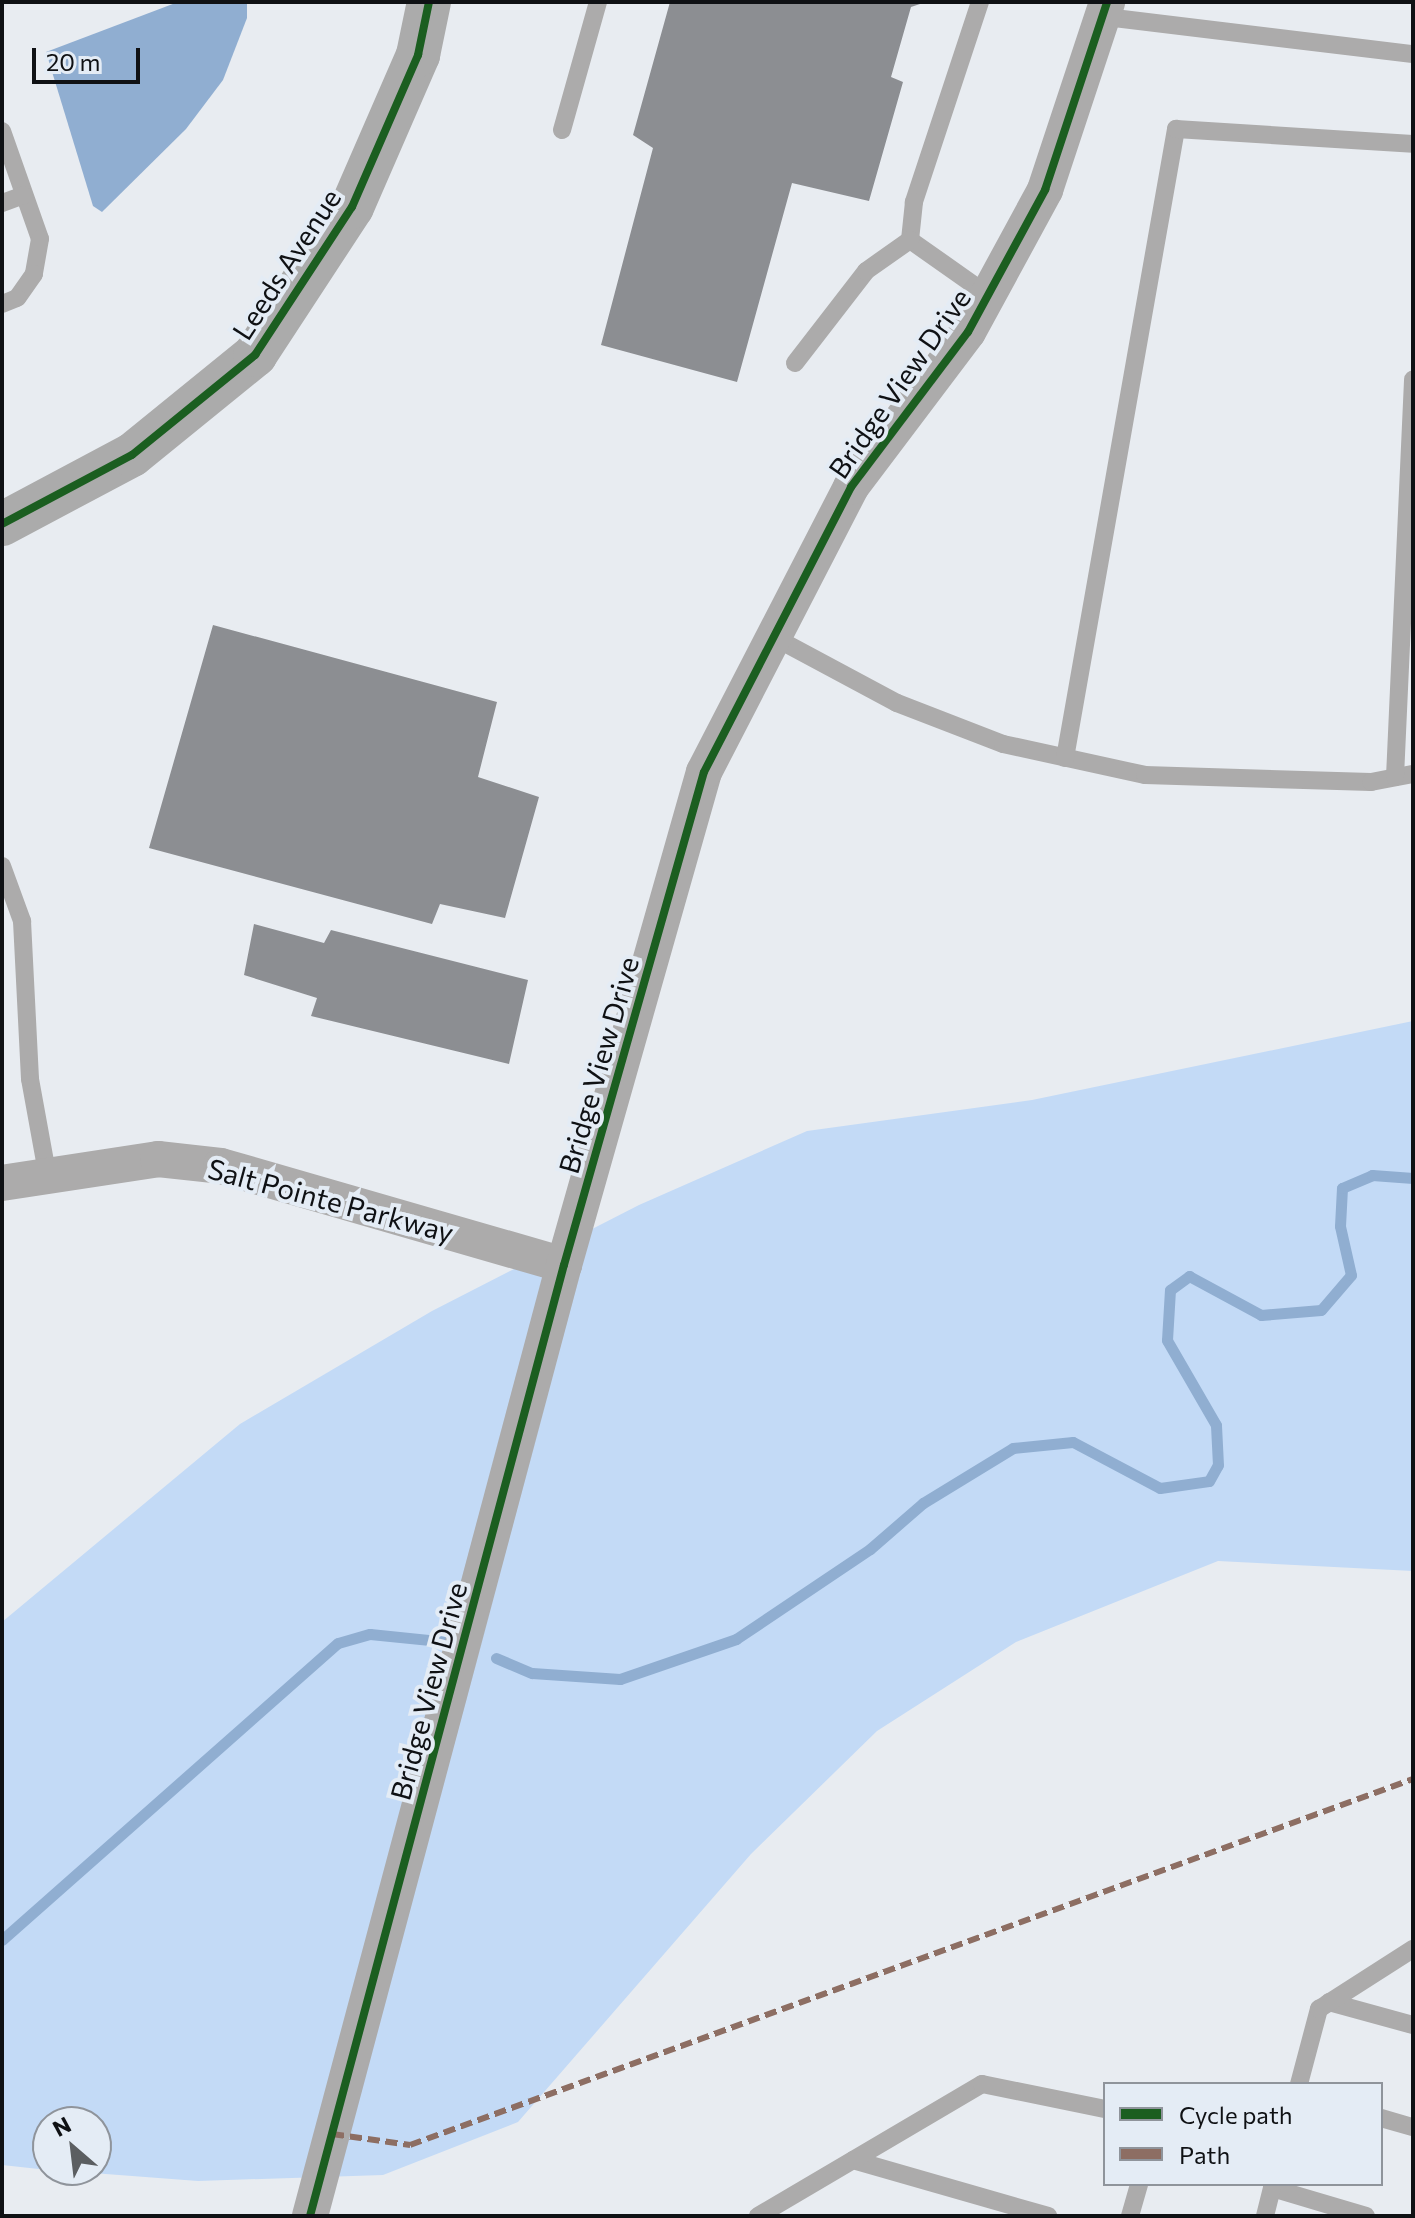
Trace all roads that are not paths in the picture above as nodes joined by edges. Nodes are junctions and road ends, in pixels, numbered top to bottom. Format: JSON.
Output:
{"nodes":[{"id":1,"x":429,"y":2,"type":"edge"},
{"id":2,"x":598,"y":2,"type":"edge"},
{"id":3,"x":980,"y":2,"type":"edge"},
{"id":4,"x":1106,"y":10,"type":"edge"},
{"id":5,"x":1413,"y":54,"type":"edge"},
{"id":6,"x":562,"y":130,"type":"dead end"},
{"id":7,"x":2,"y":131,"type":"edge"},
{"id":8,"x":1413,"y":144,"type":"edge"},
{"id":9,"x":24,"y":195,"type":"junction"},
{"id":10,"x":2,"y":203,"type":"edge"},
{"id":11,"x":910,"y":240,"type":"junction"},
{"id":12,"x":988,"y":295,"type":"junction"},
{"id":13,"x":2,"y":304,"type":"edge"},
{"id":14,"x":795,"y":363,"type":"dead end"},
{"id":15,"x":1413,"y":379,"type":"edge"},
{"id":16,"x":2,"y":524,"type":"edge"},
{"id":17,"x":770,"y":635,"type":"junction"},
{"id":18,"x":1065,"y":758,"type":"junction"},
{"id":19,"x":1404,"y":776,"type":"edge"},
{"id":20,"x":2,"y":866,"type":"edge"},
{"id":21,"x":47,"y":1173,"type":"junction"},
{"id":22,"x":2,"y":1183,"type":"edge"},
{"id":23,"x":564,"y":1265,"type":"junction"},
{"id":24,"x":1413,"y":1949,"type":"edge"},
{"id":25,"x":1329,"y":2002,"type":"junction"},
{"id":26,"x":1413,"y":2025,"type":"edge"},
{"id":27,"x":1300,"y":2082,"type":"edge"},
{"id":28,"x":1103,"y":2109,"type":"edge"},
{"id":29,"x":1383,"y":2119,"type":"edge"},
{"id":30,"x":1413,"y":2127,"type":"edge"},
{"id":31,"x":853,"y":2160,"type":"junction"},
{"id":32,"x":1138,"y":2186,"type":"edge"},
{"id":33,"x":1272,"y":2186,"type":"edge"},
{"id":34,"x":310,"y":2216,"type":"edge"},
{"id":35,"x":758,"y":2216,"type":"edge"},
{"id":36,"x":1048,"y":2216,"type":"edge"},
{"id":37,"x":1130,"y":2216,"type":"edge"},
{"id":38,"x":1265,"y":2216,"type":"edge"},
{"id":39,"x":1366,"y":2216,"type":"edge"}],
"edges":[{"from":1,"to":16,"type":"street","name":"Leeds Avenue"},
{"from":2,"to":6,"type":"lane"},
{"from":3,"to":11,"type":"lane"},
{"from":4,"to":5,"type":"lane"},
{"from":4,"to":12,"type":"street","name":"Bridge View Drive"},
{"from":7,"to":9,"type":"lane"},
{"from":8,"to":18,"type":"lane"},
{"from":9,"to":10,"type":"lane"},
{"from":9,"to":13,"type":"lane"},
{"from":11,"to":12,"type":"lane"},
{"from":11,"to":14,"type":"lane"},
{"from":12,"to":17,"type":"street","name":"Bridge View Drive"},
{"from":15,"to":19,"type":"lane"},
{"from":17,"to":18,"type":"lane"},
{"from":17,"to":23,"type":"street","name":"Bridge View Drive"},
{"from":18,"to":19,"type":"lane"},
{"from":20,"to":21,"type":"lane"},
{"from":21,"to":22,"type":"street","name":"Salt Pointe Parkway"},
{"from":21,"to":23,"type":"street","name":"Salt Pointe Parkway"},
{"from":23,"to":34,"type":"street","name":"Bridge View Drive"},
{"from":24,"to":25,"type":"lane"},
{"from":25,"to":26,"type":"lane"},
{"from":25,"to":27,"type":"lane"},
{"from":28,"to":31,"type":"lane"},
{"from":29,"to":30,"type":"lane"},
{"from":31,"to":35,"type":"lane"},
{"from":31,"to":36,"type":"lane"},
{"from":32,"to":37,"type":"lane"},
{"from":33,"to":38,"type":"lane"},
{"from":33,"to":39,"type":"lane"}]}
